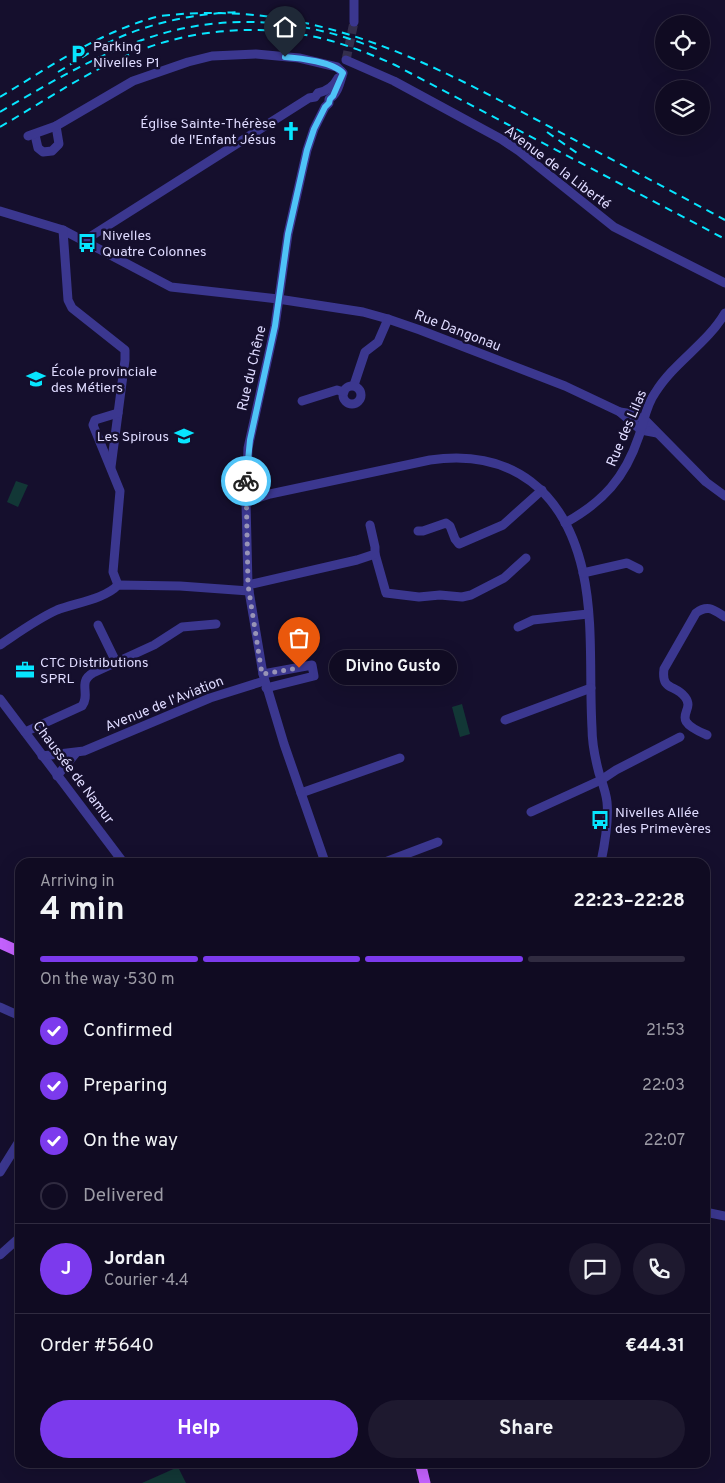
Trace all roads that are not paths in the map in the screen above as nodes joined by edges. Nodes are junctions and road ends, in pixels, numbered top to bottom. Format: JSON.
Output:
{"nodes":[{"id":1,"x":354,"y":0,"type":"edge"},
{"id":2,"x":354,"y":22,"type":"tunnel mouth"},
{"id":3,"x":346,"y":60,"type":"junction"},
{"id":4,"x":341,"y":71,"type":"junction"},
{"id":5,"x":338,"y":87,"type":"junction"},
{"id":6,"x":315,"y":97,"type":"junction"},
{"id":7,"x":326,"y":99,"type":"junction"},
{"id":8,"x":56,"y":126,"type":"junction"},
{"id":9,"x":0,"y":211,"type":"edge"},
{"id":10,"x":63,"y":230,"type":"junction"},
{"id":11,"x":85,"y":240,"type":"junction"},
{"id":12,"x":725,"y":283,"type":"edge"},
{"id":13,"x":278,"y":299,"type":"junction"},
{"id":14,"x":725,"y":312,"type":"edge"},
{"id":15,"x":388,"y":319,"type":"junction"},
{"id":16,"x":354,"y":385,"type":"junction"},
{"id":17,"x":344,"y":392,"type":"junction"},
{"id":18,"x":302,"y":400,"type":"dead end"},
{"id":19,"x":620,"y":412,"type":"junction"},
{"id":20,"x":118,"y":413,"type":"junction"},
{"id":21,"x":645,"y":420,"type":"junction"},
{"id":22,"x":641,"y":430,"type":"junction"},
{"id":23,"x":657,"y":433,"type":"junction"},
{"id":24,"x":111,"y":467,"type":"junction"},
{"id":25,"x":542,"y":490,"type":"junction"},
{"id":26,"x":725,"y":496,"type":"edge"},
{"id":27,"x":246,"y":502,"type":"junction"},
{"id":28,"x":564,"y":523,"type":"junction"},
{"id":29,"x":370,"y":525,"type":"dead end"},
{"id":30,"x":418,"y":531,"type":"dead end"},
{"id":31,"x":375,"y":554,"type":"junction"},
{"id":32,"x":526,"y":558,"type":"dead end"},
{"id":33,"x":639,"y":569,"type":"dead end"},
{"id":34,"x":583,"y":573,"type":"junction"},
{"id":35,"x":118,"y":585,"type":"junction"},
{"id":36,"x":249,"y":588,"type":"junction"},
{"id":37,"x":588,"y":614,"type":"junction"},
{"id":38,"x":725,"y":617,"type":"edge"},
{"id":39,"x":216,"y":624,"type":"dead end"},
{"id":40,"x":98,"y":626,"type":"dead end"},
{"id":41,"x":518,"y":627,"type":"dead end"},
{"id":42,"x":0,"y":645,"type":"edge"},
{"id":43,"x":116,"y":662,"type":"junction"},
{"id":44,"x":264,"y":681,"type":"junction"},
{"id":45,"x":591,"y":688,"type":"junction"},
{"id":46,"x":0,"y":699,"type":"edge"},
{"id":47,"x":505,"y":720,"type":"dead end"},
{"id":48,"x":25,"y":732,"type":"junction"},
{"id":49,"x":707,"y":735,"type":"dead end"},
{"id":50,"x":680,"y":737,"type":"dead end"},
{"id":51,"x":76,"y":753,"type":"junction"},
{"id":52,"x":42,"y":756,"type":"junction"},
{"id":53,"x":400,"y":758,"type":"dead end"},
{"id":54,"x":57,"y":776,"type":"junction"},
{"id":55,"x":601,"y":780,"type":"junction"},
{"id":56,"x":301,"y":793,"type":"junction"},
{"id":57,"x":531,"y":812,"type":"dead end"},
{"id":58,"x":438,"y":842,"type":"dead end"},
{"id":59,"x":120,"y":858,"type":"edge"},
{"id":60,"x":324,"y":858,"type":"edge"},
{"id":61,"x":396,"y":858,"type":"edge"},
{"id":62,"x":602,"y":858,"type":"edge"},
{"id":63,"x":0,"y":943,"type":"edge"},
{"id":64,"x":15,"y":950,"type":"edge"},
{"id":65,"x":0,"y":1007,"type":"edge"},
{"id":66,"x":15,"y":1014,"type":"edge"},
{"id":67,"x":15,"y":1148,"type":"edge"},
{"id":68,"x":0,"y":1172,"type":"edge"},
{"id":69,"x":710,"y":1213,"type":"edge"},
{"id":70,"x":725,"y":1216,"type":"edge"},
{"id":71,"x":15,"y":1242,"type":"edge"},
{"id":72,"x":0,"y":1255,"type":"edge"},
{"id":73,"x":422,"y":1468,"type":"edge"},
{"id":74,"x":426,"y":1483,"type":"edge"}],
"edges":[{"from":1,"to":2,"type":"street"},
{"from":3,"to":4,"type":"street"},
{"from":3,"to":5,"type":"street"},
{"from":3,"to":12,"type":"street","name":"Avenue de la Liberté"},
{"from":4,"to":5,"type":"street"},
{"from":4,"to":7,"type":"street"},
{"from":4,"to":8,"type":"street"},
{"from":5,"to":7,"type":"street"},
{"from":6,"to":7,"type":"street"},
{"from":6,"to":7,"type":"street"},
{"from":6,"to":11,"type":"street"},
{"from":7,"to":13,"type":"street","name":"Rue du Chêne"},
{"from":8,"to":8,"type":"street"},
{"from":9,"to":10,"type":"street","name":"Rue Dangonau"},
{"from":10,"to":11,"type":"street","name":"Rue Dangonau"},
{"from":10,"to":20,"type":"street"},
{"from":11,"to":13,"type":"street","name":"Rue Dangonau"},
{"from":13,"to":15,"type":"street","name":"Rue Dangonau"},
{"from":13,"to":27,"type":"street","name":"Rue du Chêne"},
{"from":14,"to":21,"type":"street","name":"Rue des Lilas"},
{"from":15,"to":16,"type":"street"},
{"from":15,"to":19,"type":"street","name":"Rue Dangonau"},
{"from":16,"to":17,"type":"street"},
{"from":16,"to":17,"type":"street"},
{"from":17,"to":18,"type":"street"},
{"from":19,"to":21,"type":"street","name":"Rue Dangonau"},
{"from":19,"to":22,"type":"street","name":"Rue Dangonau"},
{"from":20,"to":24,"type":"street"},
{"from":20,"to":24,"type":"street"},
{"from":21,"to":22,"type":"street","name":"Rue des Lilas"},
{"from":21,"to":23,"type":"street"},
{"from":22,"to":23,"type":"street"},
{"from":22,"to":28,"type":"street","name":"Rue des Lilas"},
{"from":23,"to":26,"type":"street"},
{"from":24,"to":35,"type":"street"},
{"from":25,"to":27,"type":"street"},
{"from":25,"to":28,"type":"street"},
{"from":25,"to":30,"type":"street"},
{"from":27,"to":36,"type":"street","name":"Rue du Chêne"},
{"from":28,"to":34,"type":"street"},
{"from":29,"to":31,"type":"street"},
{"from":31,"to":32,"type":"street"},
{"from":31,"to":36,"type":"street"},
{"from":33,"to":34,"type":"street"},
{"from":34,"to":37,"type":"street"},
{"from":35,"to":36,"type":"street"},
{"from":35,"to":42,"type":"street"},
{"from":36,"to":44,"type":"street","name":"Rue du Chêne"},
{"from":37,"to":41,"type":"street"},
{"from":37,"to":45,"type":"street"},
{"from":38,"to":49,"type":"street"},
{"from":39,"to":43,"type":"street"},
{"from":40,"to":43,"type":"street"},
{"from":43,"to":48,"type":"street"},
{"from":44,"to":44,"type":"street"},
{"from":44,"to":51,"type":"street","name":"Avenue de l'Aviation"},
{"from":44,"to":56,"type":"street","name":"Rue du Chêne"},
{"from":45,"to":47,"type":"street"},
{"from":45,"to":55,"type":"street"},
{"from":46,"to":48,"type":"street","name":"Chaussée de Namur"},
{"from":48,"to":52,"type":"street","name":"Chaussée de Namur"},
{"from":50,"to":55,"type":"street"},
{"from":51,"to":52,"type":"street","name":"Avenue de l'Aviation"},
{"from":51,"to":54,"type":"street","name":"Avenue de l'Aviation"},
{"from":52,"to":54,"type":"street","name":"Chaussée de Namur"},
{"from":53,"to":56,"type":"street"},
{"from":54,"to":59,"type":"street","name":"Chaussée de Namur"},
{"from":55,"to":57,"type":"street"},
{"from":55,"to":62,"type":"street"},
{"from":56,"to":60,"type":"street","name":"Rue du Chêne"},
{"from":58,"to":61,"type":"street"},
{"from":63,"to":64,"type":"main road"},
{"from":65,"to":66,"type":"street"},
{"from":67,"to":68,"type":"street"},
{"from":69,"to":70,"type":"street"},
{"from":71,"to":72,"type":"street"},
{"from":73,"to":74,"type":"main road"}]}
